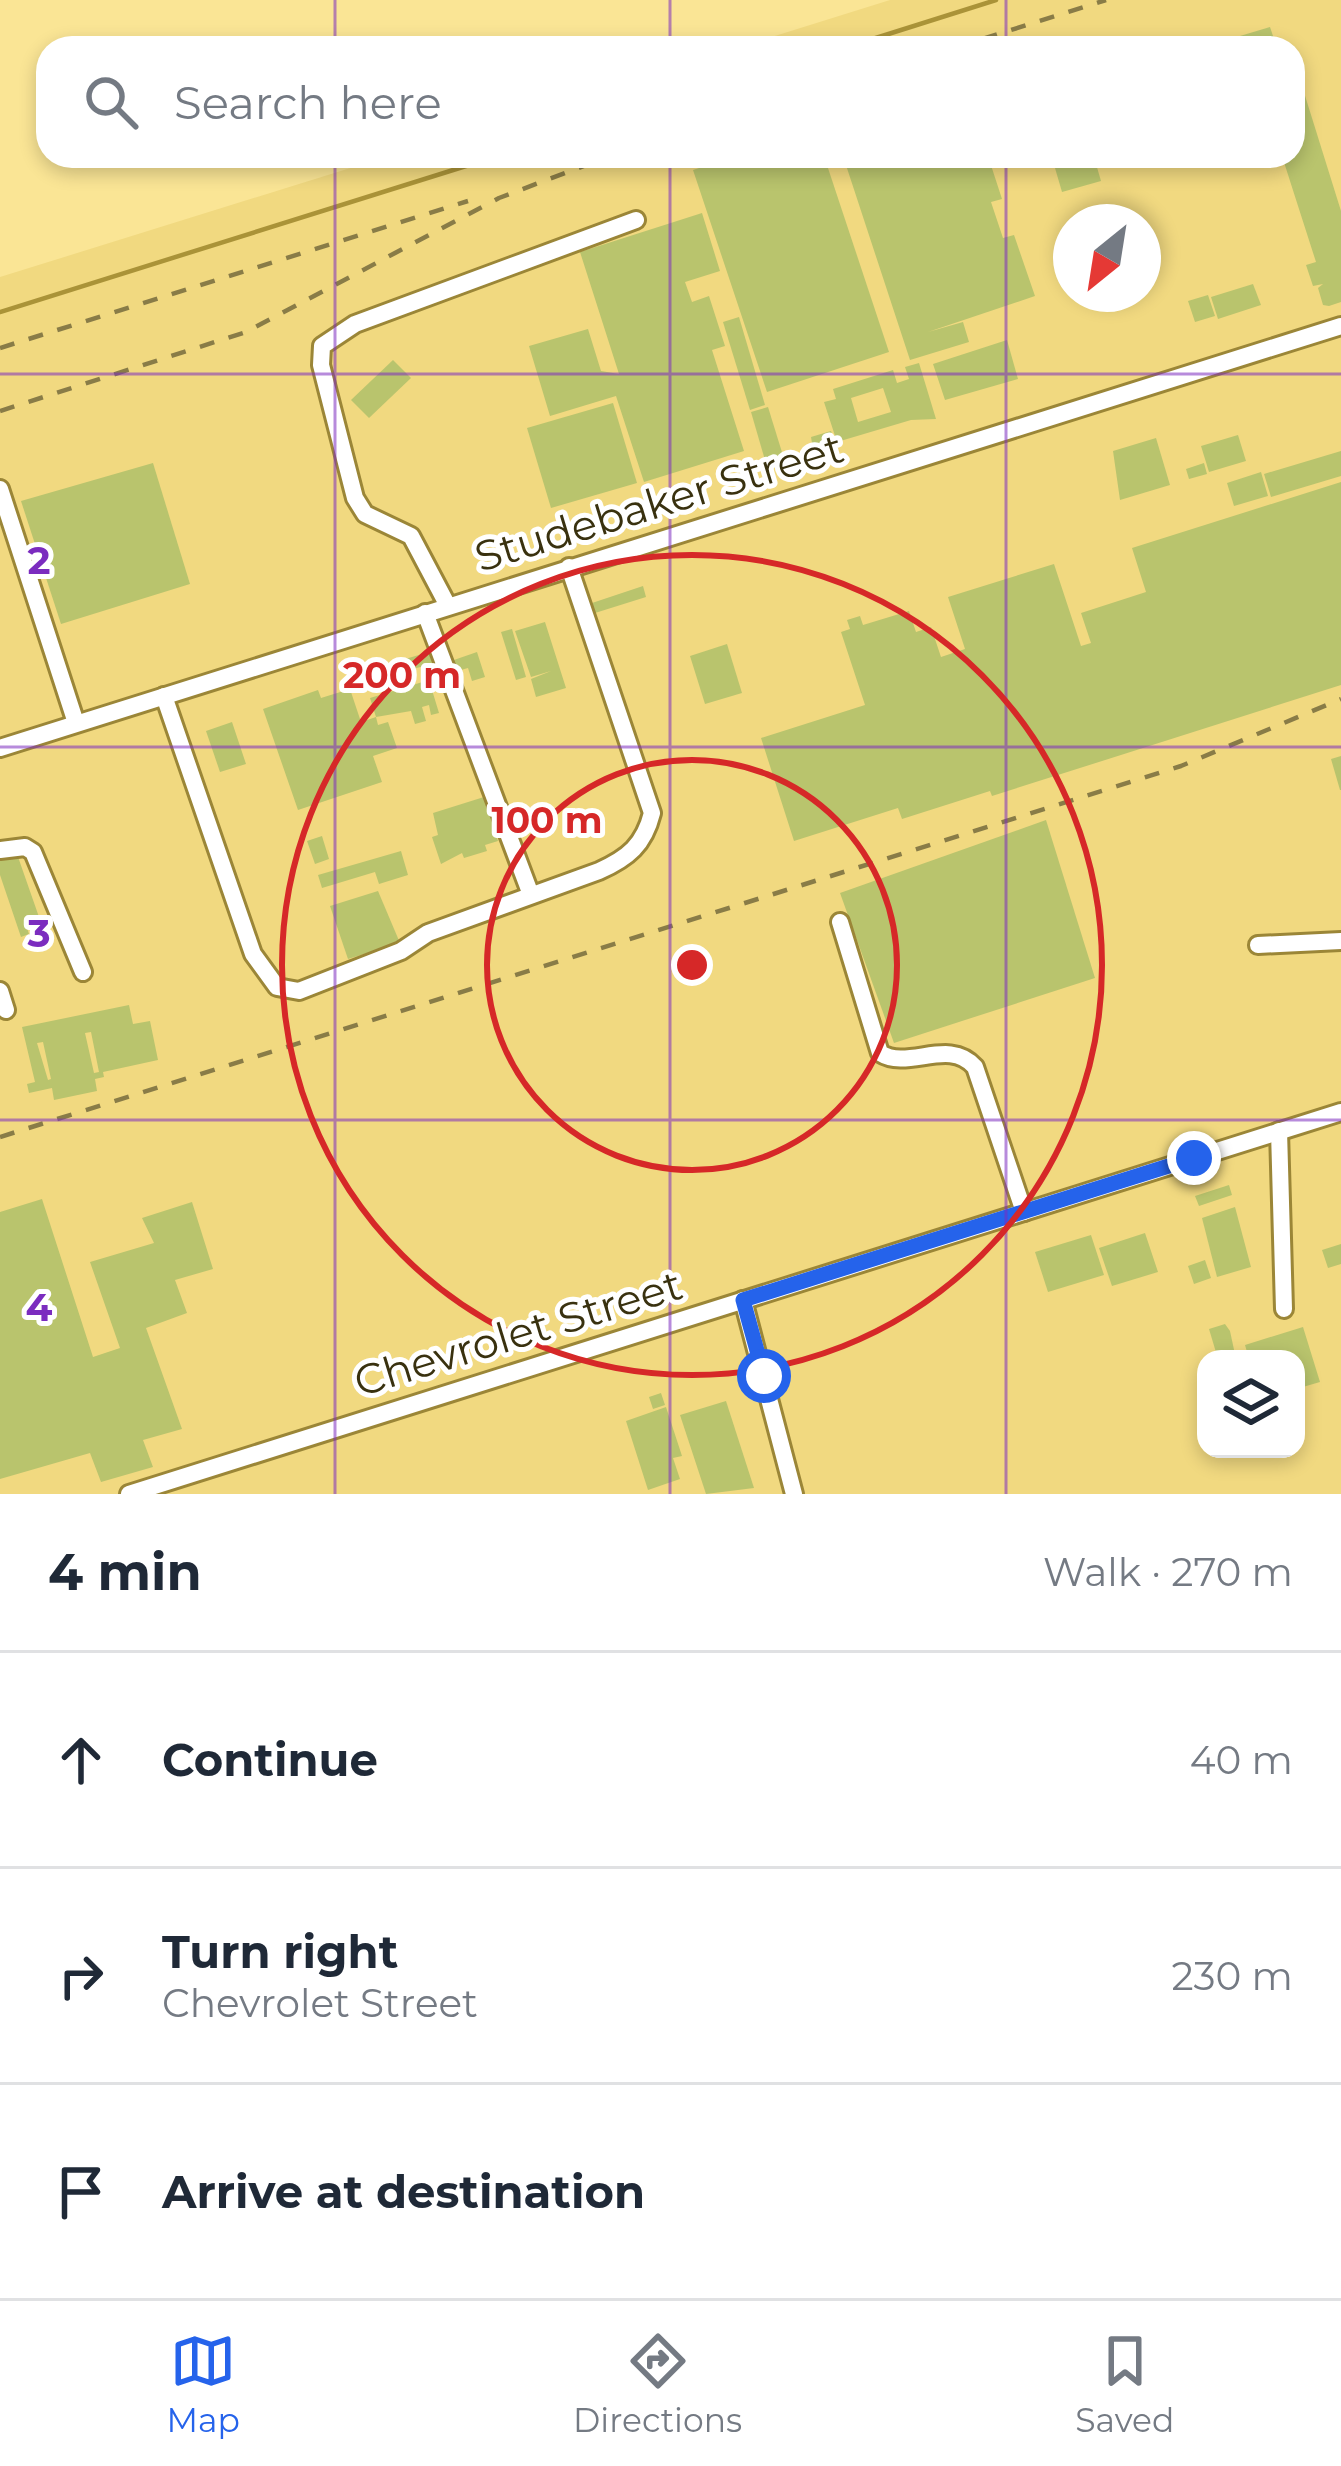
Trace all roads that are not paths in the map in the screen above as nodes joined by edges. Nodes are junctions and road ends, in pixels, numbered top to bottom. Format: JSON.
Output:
{"nodes":[{"id":1,"x":636,"y":220,"type":"dead end"},
{"id":2,"x":1341,"y":326,"type":"edge"},
{"id":3,"x":0,"y":489,"type":"edge"},
{"id":4,"x":569,"y":567,"type":"junction"},
{"id":5,"x":448,"y":606,"type":"junction"},
{"id":6,"x":424,"y":614,"type":"junction"},
{"id":7,"x":164,"y":696,"type":"junction"},
{"id":8,"x":76,"y":723,"type":"junction"},
{"id":9,"x":0,"y":748,"type":"edge"},
{"id":10,"x":0,"y":850,"type":"edge"},
{"id":11,"x":531,"y":895,"type":"junction"},
{"id":12,"x":840,"y":922,"type":"dead end"},
{"id":13,"x":1341,"y":941,"type":"edge"},
{"id":14,"x":1258,"y":945,"type":"dead end"},
{"id":15,"x":83,"y":972,"type":"dead end"},
{"id":16,"x":0,"y":992,"type":"edge"},
{"id":17,"x":6,"y":1010,"type":"dead end"},
{"id":18,"x":1341,"y":1112,"type":"edge"},
{"id":19,"x":1280,"y":1131,"type":"junction"},
{"id":20,"x":1024,"y":1212,"type":"junction"},
{"id":21,"x":743,"y":1300,"type":"junction"},
{"id":22,"x":1285,"y":1309,"type":"dead end"},
{"id":23,"x":129,"y":1494,"type":"edge"},
{"id":24,"x":794,"y":1494,"type":"edge"}],
"edges":[{"from":1,"to":5,"type":"lane"},
{"from":2,"to":4,"type":"lane","name":"Studebaker Street"},
{"from":3,"to":8,"type":"lane"},
{"from":4,"to":5,"type":"lane","name":"Studebaker Street"},
{"from":4,"to":11,"type":"lane"},
{"from":5,"to":6,"type":"lane","name":"Studebaker Street"},
{"from":6,"to":7,"type":"lane","name":"Studebaker Street"},
{"from":6,"to":11,"type":"lane"},
{"from":7,"to":8,"type":"lane","name":"Studebaker Street"},
{"from":7,"to":11,"type":"lane"},
{"from":8,"to":9,"type":"lane","name":"Studebaker Street"},
{"from":10,"to":15,"type":"lane"},
{"from":12,"to":20,"type":"lane"},
{"from":13,"to":14,"type":"lane"},
{"from":16,"to":17,"type":"lane"},
{"from":18,"to":19,"type":"lane","name":"Chevrolet Street"},
{"from":19,"to":20,"type":"lane","name":"Chevrolet Street"},
{"from":19,"to":22,"type":"lane"},
{"from":20,"to":21,"type":"lane","name":"Chevrolet Street"},
{"from":21,"to":23,"type":"lane","name":"Chevrolet Street"},
{"from":21,"to":24,"type":"lane"}]}
